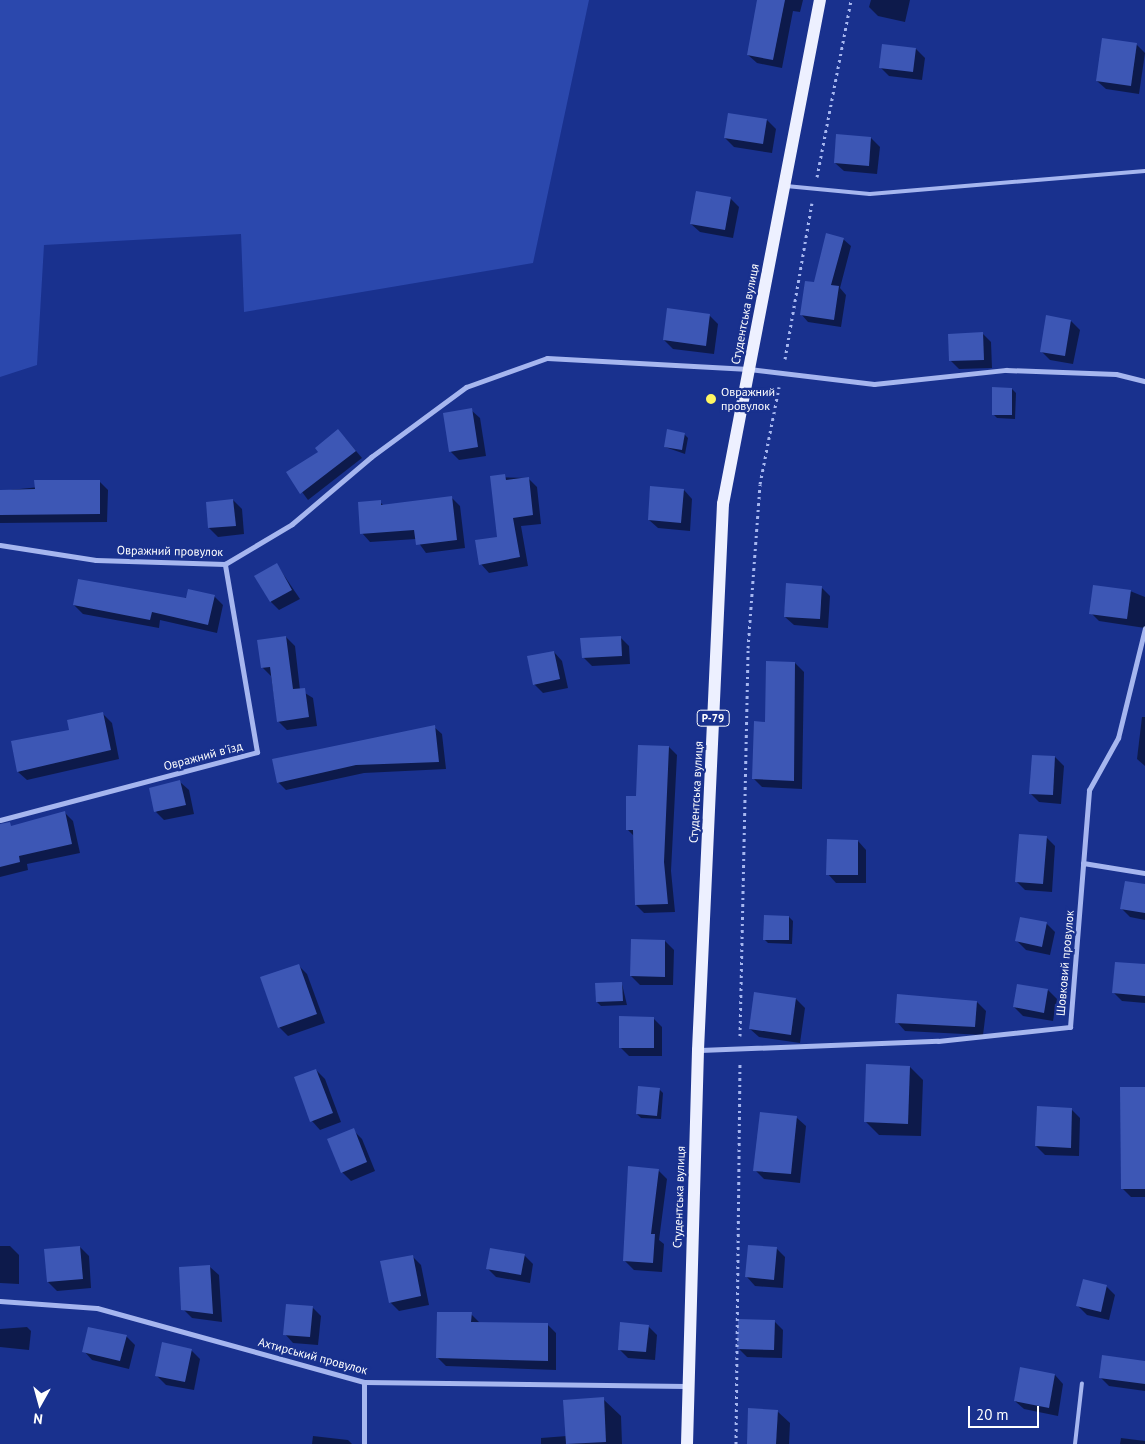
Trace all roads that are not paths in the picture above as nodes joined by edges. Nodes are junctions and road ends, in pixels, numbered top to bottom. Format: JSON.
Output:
{"nodes":[{"id":1,"x":820,"y":0,"type":"edge"},
{"id":2,"x":1145,"y":170,"type":"edge"},
{"id":3,"x":784,"y":186,"type":"junction"},
{"id":4,"x":748,"y":369,"type":"junction"},
{"id":5,"x":1145,"y":381,"type":"edge"},
{"id":6,"x":0,"y":545,"type":"edge"},
{"id":7,"x":225,"y":564,"type":"junction"},
{"id":8,"x":1145,"y":628,"type":"edge"},
{"id":9,"x":0,"y":820,"type":"edge"},
{"id":10,"x":1083,"y":863,"type":"junction"},
{"id":11,"x":1145,"y":873,"type":"edge"},
{"id":12,"x":698,"y":1050,"type":"junction"},
{"id":13,"x":0,"y":1301,"type":"edge"},
{"id":14,"x":364,"y":1382,"type":"junction"},
{"id":15,"x":1082,"y":1383,"type":"dead end"},
{"id":16,"x":686,"y":1386,"type":"junction"},
{"id":17,"x":364,"y":1444,"type":"edge"},
{"id":18,"x":687,"y":1444,"type":"edge"},
{"id":19,"x":1075,"y":1444,"type":"edge"}],
"edges":[{"from":1,"to":3,"type":"main road","name":"Студентська вулиця","number":"Р-79"},
{"from":2,"to":3,"type":"lane"},
{"from":3,"to":4,"type":"main road","name":"Студентська вулиця","number":"Р-79"},
{"from":4,"to":5,"type":"street","name":"Овражний провулок"},
{"from":4,"to":7,"type":"street","name":"Овражний провулок"},
{"from":4,"to":12,"type":"main road","name":"Студентська вулиця","number":"Р-79"},
{"from":6,"to":7,"type":"street","name":"Овражний провулок"},
{"from":7,"to":9,"type":"street","name":"Овражний в'їзд"},
{"from":8,"to":10,"type":"street","name":"Шовковий провулок"},
{"from":10,"to":11,"type":"street"},
{"from":10,"to":12,"type":"street","name":"Шовковий провулок"},
{"from":12,"to":16,"type":"main road","name":"Студентська вулиця","number":"Р-79"},
{"from":13,"to":14,"type":"street","name":"Ахтирський провулок"},
{"from":14,"to":16,"type":"street","name":"Ахтирський провулок"},
{"from":14,"to":17,"type":"street"},
{"from":15,"to":19,"type":"lane"},
{"from":16,"to":18,"type":"main road","name":"Студентська вулиця","number":"Р-79"}]}
